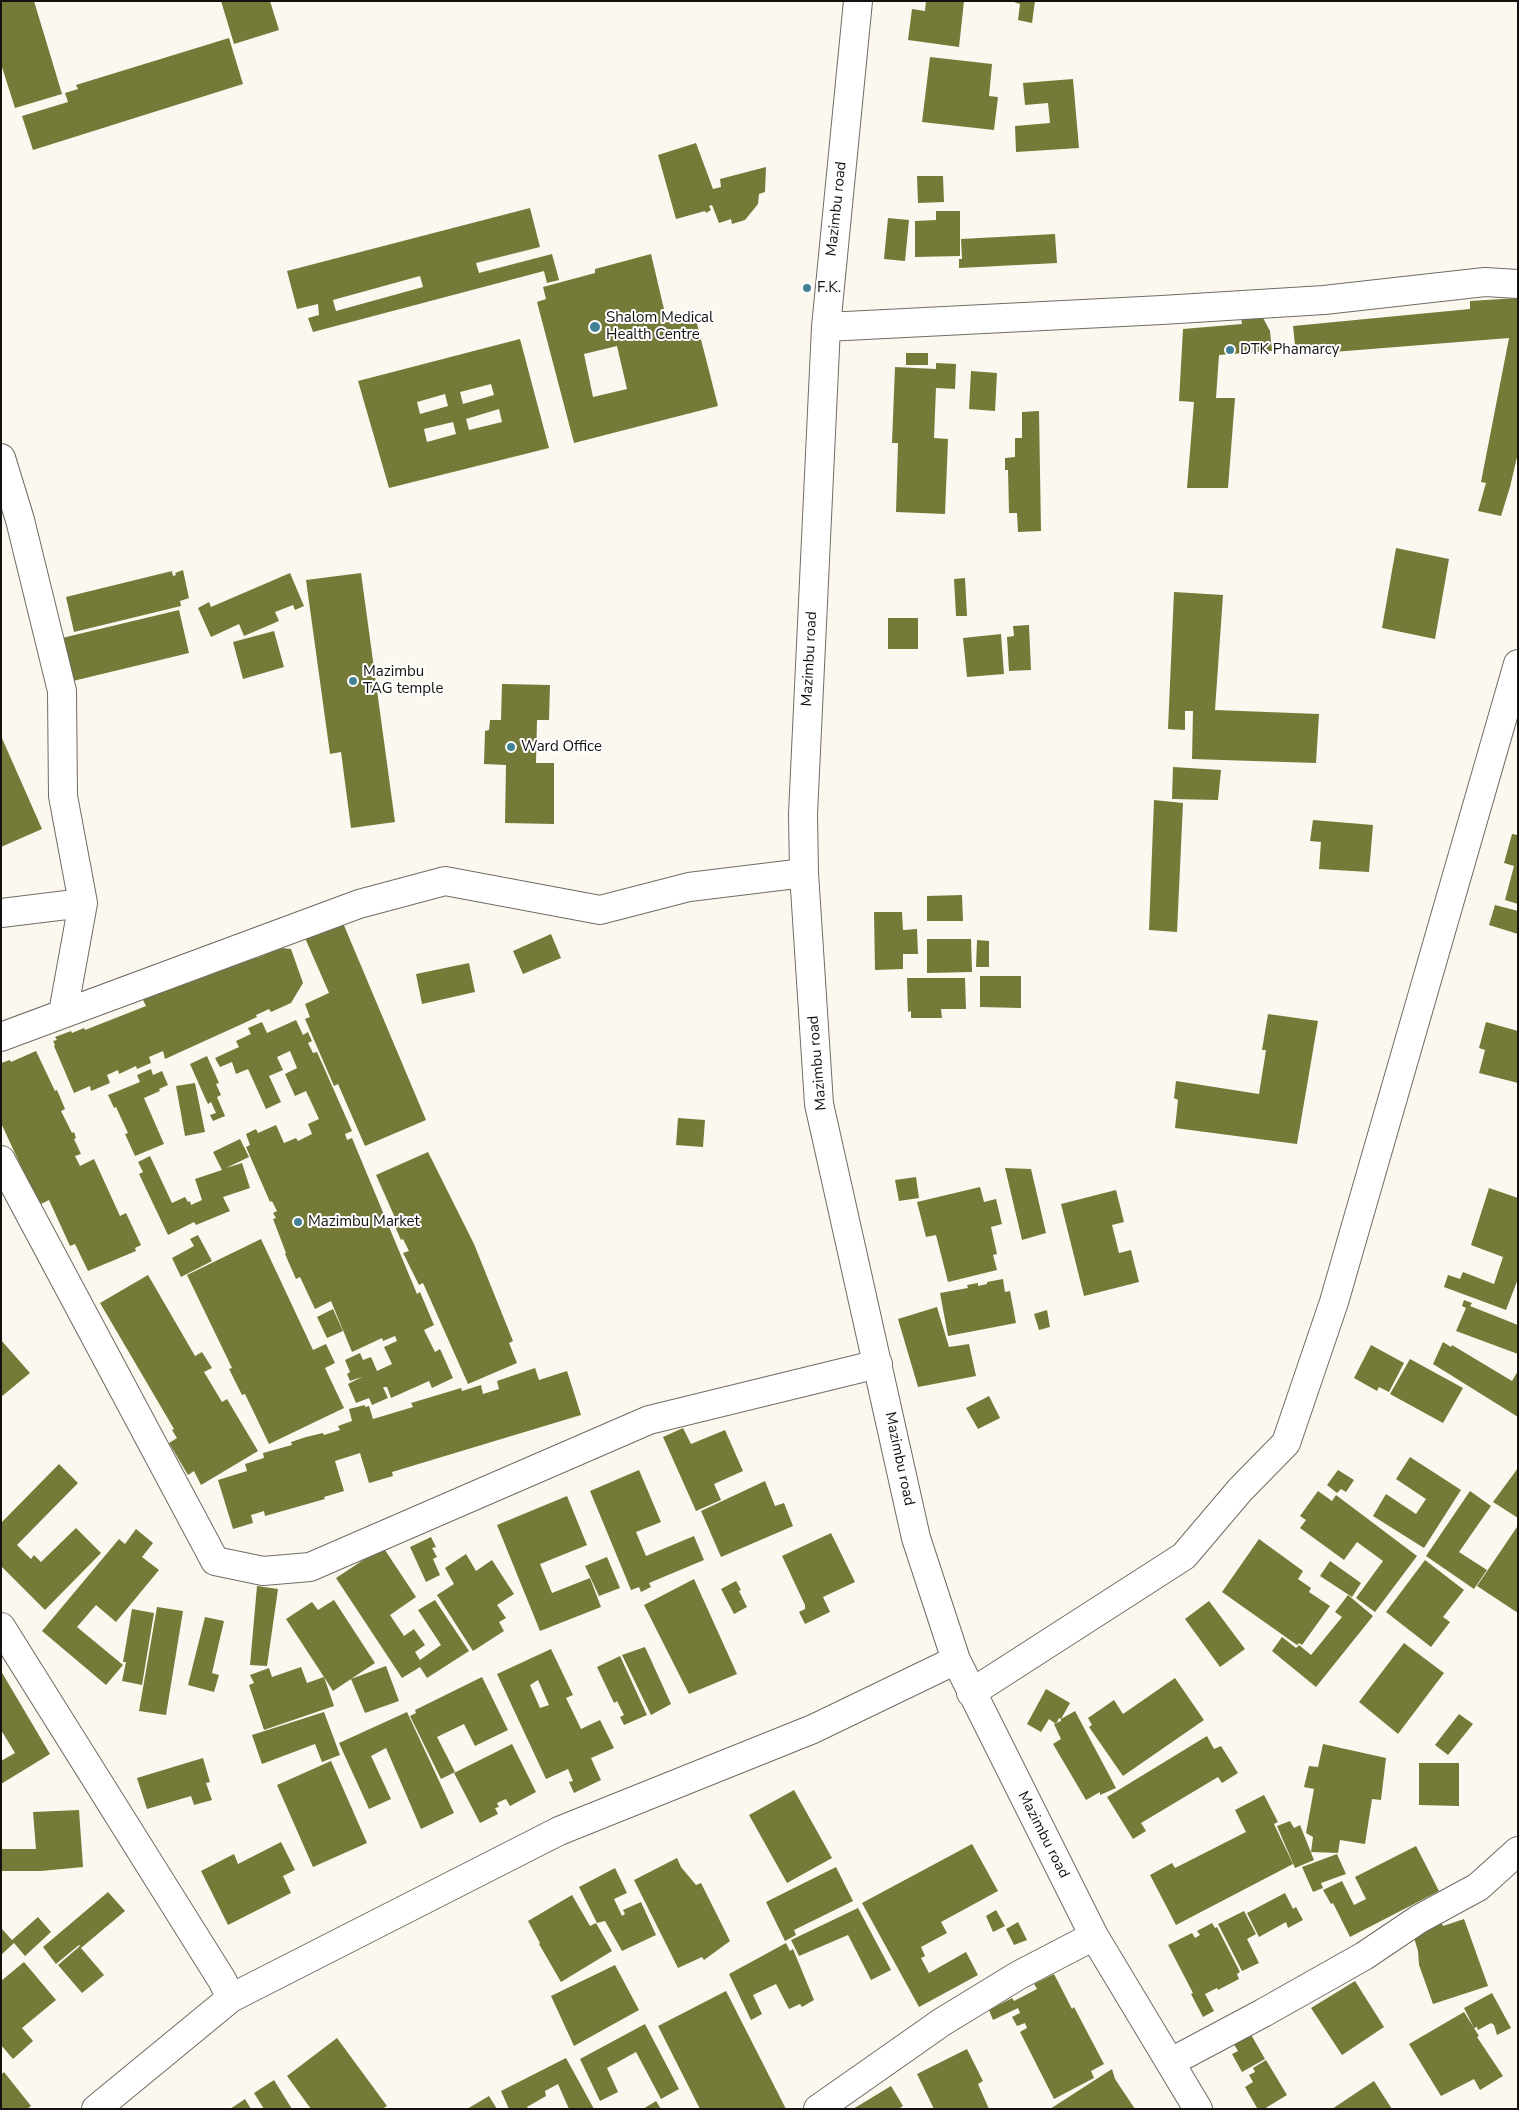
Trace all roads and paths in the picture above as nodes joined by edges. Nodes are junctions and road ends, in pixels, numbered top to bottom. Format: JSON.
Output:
{"nodes":[{"id":1,"x":858,"y":1,"type":"edge"},
{"id":2,"x":1518,"y":284,"type":"edge"},
{"id":3,"x":826,"y":327,"type":"junction"},
{"id":4,"x":1,"y":458,"type":"edge"},
{"id":5,"x":1518,"y":664,"type":"edge"},
{"id":6,"x":804,"y":873,"type":"junction"},
{"id":7,"x":83,"y":903,"type":"junction"},
{"id":8,"x":1,"y":913,"type":"edge"},
{"id":9,"x":63,"y":1013,"type":"junction"},
{"id":10,"x":1,"y":1037,"type":"edge"},
{"id":11,"x":1,"y":1160,"type":"edge"},
{"id":12,"x":878,"y":1364,"type":"junction"},
{"id":13,"x":1,"y":1628,"type":"edge"},
{"id":14,"x":956,"y":1660,"type":"junction"},
{"id":15,"x":971,"y":1693,"type":"junction"},
{"id":16,"x":1518,"y":1851,"type":"edge"},
{"id":17,"x":1094,"y":1936,"type":"junction"},
{"id":18,"x":231,"y":1998,"type":"junction"},
{"id":19,"x":1171,"y":2062,"type":"junction"},
{"id":20,"x":96,"y":2109,"type":"edge"},
{"id":21,"x":818,"y":2109,"type":"edge"},
{"id":22,"x":1198,"y":2109,"type":"edge"}],
"edges":[{"from":1,"to":3,"type":"street","name":"Mazimbu road"},
{"from":2,"to":3,"type":"street"},
{"from":3,"to":6,"type":"street","name":"Mazimbu road"},
{"from":4,"to":7,"type":"street"},
{"from":5,"to":15,"type":"street"},
{"from":6,"to":9,"type":"street"},
{"from":6,"to":12,"type":"street","name":"Mazimbu road"},
{"from":7,"to":8,"type":"street"},
{"from":7,"to":9,"type":"street"},
{"from":9,"to":10,"type":"street"},
{"from":11,"to":12,"type":"street"},
{"from":12,"to":14,"type":"street","name":"Mazimbu road"},
{"from":13,"to":18,"type":"street"},
{"from":14,"to":15,"type":"street","name":"Mazimbu road"},
{"from":14,"to":18,"type":"street"},
{"from":15,"to":17,"type":"street","name":"Mazimbu road"},
{"from":16,"to":19,"type":"street"},
{"from":17,"to":19,"type":"street","name":"Mazimbu road"},
{"from":17,"to":21,"type":"street"},
{"from":18,"to":20,"type":"street"},
{"from":19,"to":22,"type":"street","name":"Mazimbu road"}]}
